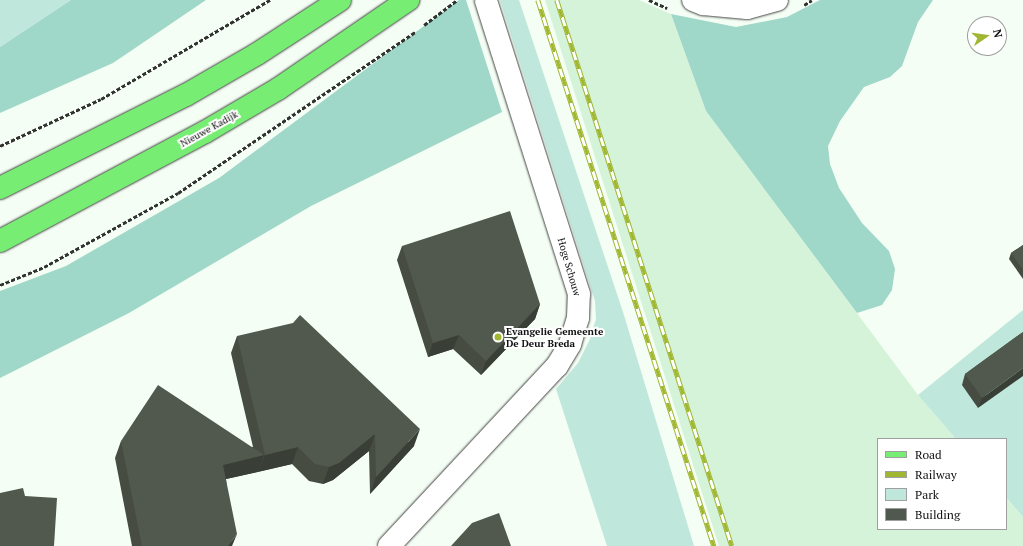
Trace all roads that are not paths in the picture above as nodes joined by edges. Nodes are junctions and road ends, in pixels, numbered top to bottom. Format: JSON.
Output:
{"nodes":[{"id":1,"x":340,"y":0,"type":"edge"},
{"id":2,"x":408,"y":0,"type":"edge"},
{"id":3,"x":486,"y":0,"type":"edge"},
{"id":4,"x":693,"y":0,"type":"edge"},
{"id":5,"x":778,"y":0,"type":"edge"},
{"id":6,"x":0,"y":188,"type":"edge"},
{"id":7,"x":0,"y":241,"type":"edge"},
{"id":8,"x":389,"y":546,"type":"edge"}],
"edges":[{"from":1,"to":6,"type":"main road"},
{"from":2,"to":7,"type":"main road","name":"Nieuwe Kadijk"},
{"from":3,"to":8,"type":"street","name":"Hoge Schouw"},
{"from":4,"to":5,"type":"street"}]}
